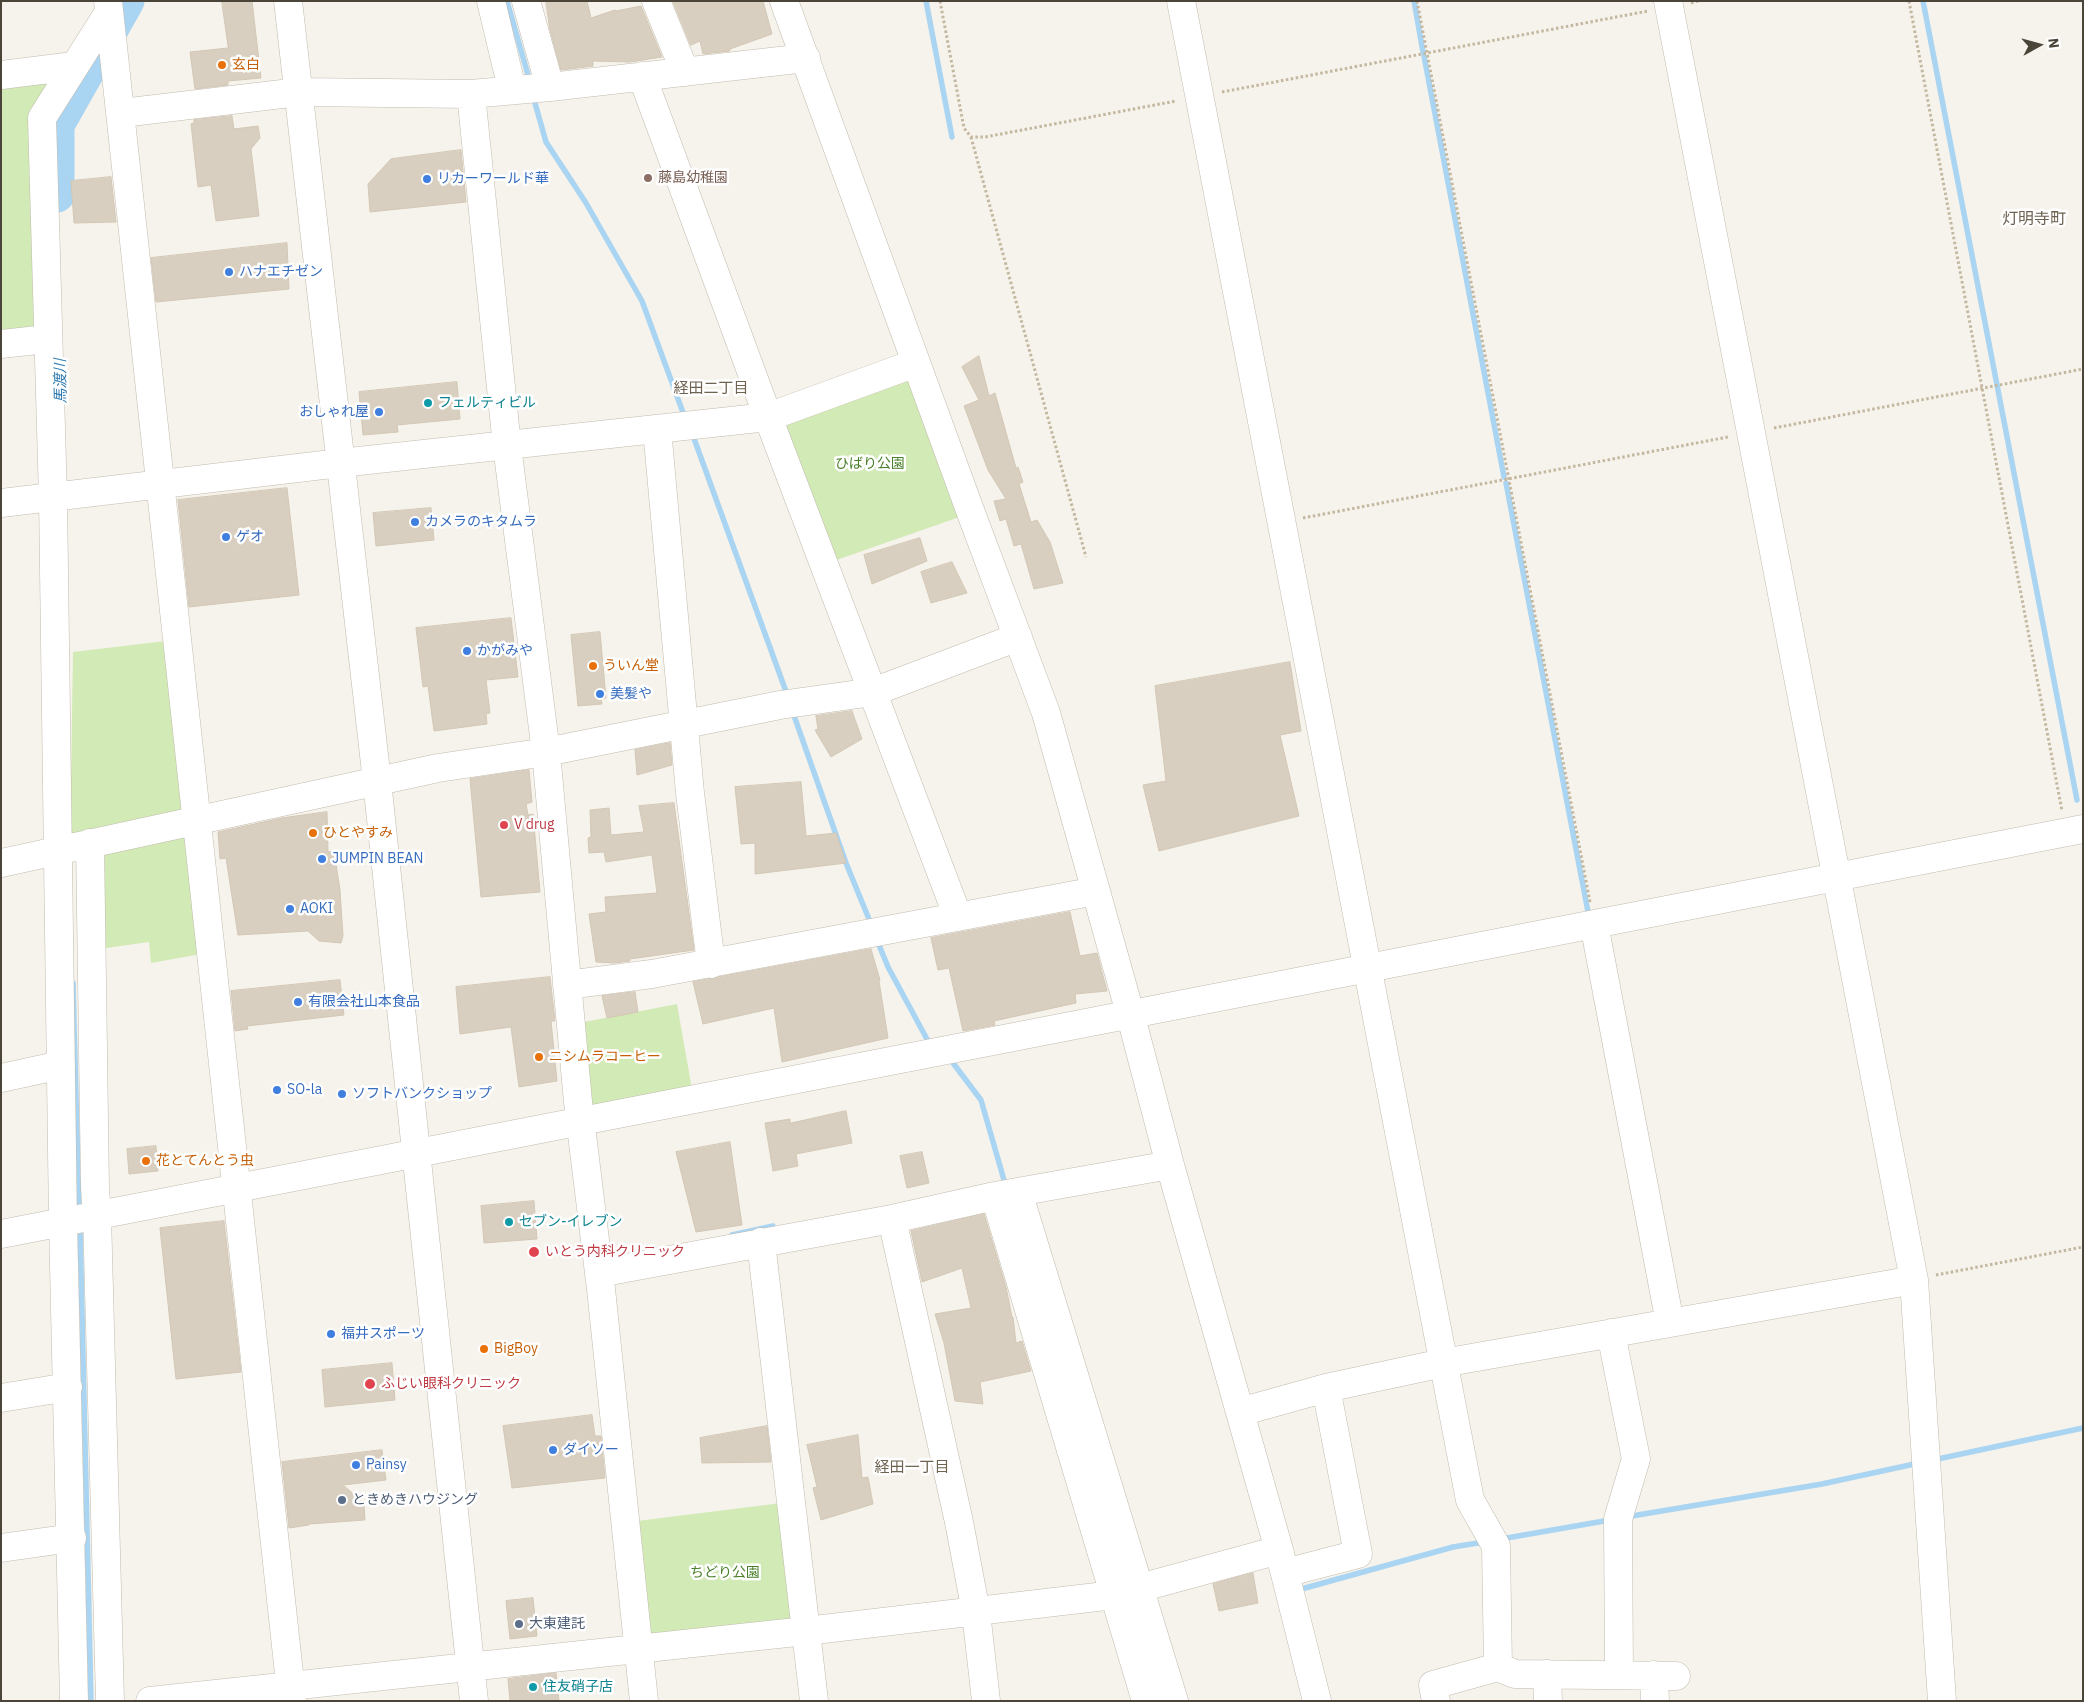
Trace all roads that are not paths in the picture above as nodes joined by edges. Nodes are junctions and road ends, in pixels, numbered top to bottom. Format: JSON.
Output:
{"nodes":[{"id":1,"x":288,"y":1,"type":"edge"},
{"id":2,"x":491,"y":1,"type":"edge"},
{"id":3,"x":526,"y":1,"type":"edge"},
{"id":4,"x":656,"y":1,"type":"edge"},
{"id":5,"x":784,"y":1,"type":"edge"},
{"id":6,"x":1181,"y":1,"type":"edge"},
{"id":7,"x":1669,"y":4,"type":"edge"},
{"id":8,"x":109,"y":6,"type":"edge"},
{"id":9,"x":806,"y":58,"type":"junction"},
{"id":10,"x":74,"y":66,"type":"junction"},
{"id":11,"x":684,"y":72,"type":"junction"},
{"id":12,"x":1,"y":74,"type":"edge"},
{"id":13,"x":642,"y":76,"type":"junction"},
{"id":14,"x":550,"y":87,"type":"junction"},
{"id":15,"x":512,"y":89,"type":"junction"},
{"id":16,"x":299,"y":92,"type":"junction"},
{"id":17,"x":471,"y":94,"type":"junction"},
{"id":18,"x":122,"y":113,"type":"junction"},
{"id":19,"x":47,"y":339,"type":"junction"},
{"id":20,"x":1,"y":344,"type":"edge"},
{"id":21,"x":916,"y":363,"type":"junction"},
{"id":22,"x":768,"y":417,"type":"junction"},
{"id":23,"x":657,"y":429,"type":"junction"},
{"id":24,"x":507,"y":446,"type":"junction"},
{"id":25,"x":340,"y":463,"type":"junction"},
{"id":26,"x":160,"y":486,"type":"junction"},
{"id":27,"x":53,"y":497,"type":"junction"},
{"id":28,"x":1,"y":503,"type":"edge"},
{"id":29,"x":1018,"y":638,"type":"junction"},
{"id":30,"x":873,"y":692,"type":"junction"},
{"id":31,"x":683,"y":724,"type":"junction"},
{"id":32,"x":546,"y":752,"type":"junction"},
{"id":33,"x":377,"y":782,"type":"junction"},
{"id":34,"x":196,"y":820,"type":"junction"},
{"id":35,"x":2073,"y":822,"type":"edge"},
{"id":36,"x":90,"y":843,"type":"junction"},
{"id":37,"x":58,"y":852,"type":"junction"},
{"id":38,"x":1,"y":863,"type":"edge"},
{"id":39,"x":1837,"y":876,"type":"junction"},
{"id":40,"x":1096,"y":891,"type":"junction"},
{"id":41,"x":958,"y":917,"type":"junction"},
{"id":42,"x":1594,"y":924,"type":"junction"},
{"id":43,"x":710,"y":964,"type":"junction"},
{"id":44,"x":1367,"y":968,"type":"junction"},
{"id":45,"x":567,"y":985,"type":"junction"},
{"id":46,"x":1130,"y":1013,"type":"junction"},
{"id":47,"x":61,"y":1065,"type":"junction"},
{"id":48,"x":1,"y":1078,"type":"edge"},
{"id":49,"x":580,"y":1120,"type":"junction"},
{"id":50,"x":416,"y":1154,"type":"junction"},
{"id":51,"x":1170,"y":1165,"type":"junction"},
{"id":52,"x":237,"y":1187,"type":"junction"},
{"id":53,"x":1007,"y":1194,"type":"junction"},
{"id":54,"x":97,"y":1215,"type":"junction"},
{"id":55,"x":892,"y":1219,"type":"junction"},
{"id":56,"x":63,"y":1222,"type":"junction"},
{"id":57,"x":1,"y":1234,"type":"edge"},
{"id":58,"x":761,"y":1242,"type":"junction"},
{"id":59,"x":599,"y":1273,"type":"junction"},
{"id":60,"x":1914,"y":1280,"type":"junction"},
{"id":61,"x":1670,"y":1323,"type":"junction"},
{"id":62,"x":1611,"y":1333,"type":"junction"},
{"id":63,"x":1443,"y":1363,"type":"junction"},
{"id":64,"x":68,"y":1387,"type":"junction"},
{"id":65,"x":1326,"y":1388,"type":"junction"},
{"id":66,"x":1,"y":1398,"type":"edge"},
{"id":67,"x":1240,"y":1412,"type":"junction"},
{"id":68,"x":72,"y":1538,"type":"junction"},
{"id":69,"x":1,"y":1548,"type":"edge"},
{"id":70,"x":1282,"y":1561,"type":"junction"},
{"id":71,"x":1141,"y":1587,"type":"junction"},
{"id":72,"x":1114,"y":1595,"type":"junction"},
{"id":73,"x":976,"y":1612,"type":"junction"},
{"id":74,"x":806,"y":1631,"type":"junction"},
{"id":75,"x":639,"y":1648,"type":"junction"},
{"id":76,"x":471,"y":1666,"type":"junction"},
{"id":77,"x":1498,"y":1667,"type":"junction"},
{"id":78,"x":1547,"y":1674,"type":"junction"},
{"id":79,"x":1619,"y":1675,"type":"junction"},
{"id":80,"x":1662,"y":1684,"type":"edge"},
{"id":81,"x":291,"y":1693,"type":"edge"},
{"id":82,"x":74,"y":1701,"type":"edge"},
{"id":83,"x":110,"y":1701,"type":"edge"},
{"id":84,"x":150,"y":1701,"type":"edge"},
{"id":85,"x":474,"y":1701,"type":"edge"},
{"id":86,"x":644,"y":1701,"type":"edge"},
{"id":87,"x":814,"y":1701,"type":"edge"},
{"id":88,"x":986,"y":1701,"type":"edge"},
{"id":89,"x":1146,"y":1701,"type":"edge"},
{"id":90,"x":1174,"y":1701,"type":"edge"},
{"id":91,"x":1316,"y":1701,"type":"edge"},
{"id":92,"x":1436,"y":1701,"type":"edge"},
{"id":93,"x":1548,"y":1701,"type":"edge"},
{"id":94,"x":1942,"y":1701,"type":"edge"}],
"edges":[{"from":1,"to":16,"type":"street"},
{"from":2,"to":15,"type":"street"},
{"from":3,"to":14,"type":"street"},
{"from":4,"to":11,"type":"street"},
{"from":5,"to":9,"type":"street"},
{"from":6,"to":44,"type":"street"},
{"from":7,"to":39,"type":"street"},
{"from":8,"to":10,"type":"street"},
{"from":8,"to":18,"type":"street"},
{"from":9,"to":11,"type":"street"},
{"from":9,"to":21,"type":"street"},
{"from":10,"to":12,"type":"street"},
{"from":10,"to":19,"type":"street"},
{"from":11,"to":13,"type":"street"},
{"from":13,"to":14,"type":"street"},
{"from":13,"to":22,"type":"street"},
{"from":14,"to":15,"type":"street"},
{"from":15,"to":17,"type":"street"},
{"from":16,"to":17,"type":"street"},
{"from":16,"to":18,"type":"street"},
{"from":16,"to":25,"type":"street"},
{"from":17,"to":24,"type":"street"},
{"from":18,"to":26,"type":"street"},
{"from":19,"to":20,"type":"street"},
{"from":19,"to":27,"type":"street"},
{"from":21,"to":22,"type":"street"},
{"from":21,"to":29,"type":"street"},
{"from":22,"to":23,"type":"street"},
{"from":22,"to":30,"type":"street"},
{"from":23,"to":24,"type":"street"},
{"from":23,"to":31,"type":"street"},
{"from":24,"to":25,"type":"street"},
{"from":24,"to":32,"type":"street"},
{"from":25,"to":26,"type":"street"},
{"from":25,"to":33,"type":"street"},
{"from":26,"to":27,"type":"street"},
{"from":26,"to":34,"type":"street"},
{"from":27,"to":28,"type":"street"},
{"from":27,"to":37,"type":"street"},
{"from":29,"to":30,"type":"street"},
{"from":29,"to":40,"type":"street"},
{"from":30,"to":31,"type":"street"},
{"from":30,"to":41,"type":"street"},
{"from":31,"to":32,"type":"street"},
{"from":31,"to":43,"type":"street"},
{"from":32,"to":33,"type":"street"},
{"from":32,"to":45,"type":"street"},
{"from":33,"to":34,"type":"street"},
{"from":33,"to":50,"type":"street"},
{"from":34,"to":36,"type":"street"},
{"from":34,"to":52,"type":"street"},
{"from":35,"to":39,"type":"street"},
{"from":36,"to":37,"type":"street"},
{"from":36,"to":54,"type":"street"},
{"from":37,"to":38,"type":"street"},
{"from":37,"to":47,"type":"street"},
{"from":39,"to":42,"type":"street"},
{"from":39,"to":60,"type":"street"},
{"from":40,"to":41,"type":"street"},
{"from":40,"to":46,"type":"street"},
{"from":41,"to":43,"type":"street"},
{"from":42,"to":44,"type":"street"},
{"from":42,"to":61,"type":"street"},
{"from":43,"to":45,"type":"street"},
{"from":44,"to":46,"type":"street"},
{"from":44,"to":63,"type":"street"},
{"from":45,"to":49,"type":"street"},
{"from":46,"to":49,"type":"street"},
{"from":46,"to":51,"type":"street"},
{"from":47,"to":48,"type":"street"},
{"from":47,"to":56,"type":"street"},
{"from":49,"to":50,"type":"street"},
{"from":49,"to":59,"type":"street"},
{"from":50,"to":52,"type":"street"},
{"from":50,"to":76,"type":"street"},
{"from":51,"to":53,"type":"street"},
{"from":51,"to":67,"type":"street"},
{"from":52,"to":54,"type":"street"},
{"from":52,"to":81,"type":"street"},
{"from":53,"to":55,"type":"street"},
{"from":53,"to":71,"type":"street"},
{"from":53,"to":72,"type":"street"},
{"from":54,"to":56,"type":"street"},
{"from":54,"to":83,"type":"street"},
{"from":55,"to":58,"type":"street"},
{"from":55,"to":73,"type":"street"},
{"from":56,"to":57,"type":"street"},
{"from":56,"to":64,"type":"street"},
{"from":58,"to":59,"type":"street"},
{"from":58,"to":74,"type":"street"},
{"from":59,"to":75,"type":"street"},
{"from":60,"to":61,"type":"street"},
{"from":60,"to":94,"type":"street"},
{"from":61,"to":62,"type":"street"},
{"from":62,"to":63,"type":"street"},
{"from":62,"to":79,"type":"street"},
{"from":63,"to":65,"type":"street"},
{"from":63,"to":77,"type":"street"},
{"from":64,"to":66,"type":"street"},
{"from":64,"to":68,"type":"street"},
{"from":65,"to":67,"type":"street"},
{"from":65,"to":70,"type":"street"},
{"from":67,"to":70,"type":"street"},
{"from":68,"to":69,"type":"street"},
{"from":68,"to":82,"type":"street"},
{"from":70,"to":71,"type":"street"},
{"from":70,"to":91,"type":"street"},
{"from":71,"to":72,"type":"street"},
{"from":71,"to":90,"type":"street"},
{"from":72,"to":73,"type":"street"},
{"from":72,"to":89,"type":"street"},
{"from":73,"to":74,"type":"street"},
{"from":73,"to":88,"type":"street"},
{"from":74,"to":75,"type":"street"},
{"from":74,"to":87,"type":"street"},
{"from":75,"to":76,"type":"street"},
{"from":75,"to":86,"type":"street"},
{"from":76,"to":81,"type":"street"},
{"from":76,"to":85,"type":"street"},
{"from":77,"to":78,"type":"street"},
{"from":77,"to":92,"type":"street"},
{"from":78,"to":79,"type":"street"},
{"from":78,"to":93,"type":"street"},
{"from":79,"to":80,"type":"street"},
{"from":81,"to":84,"type":"street"}]}
